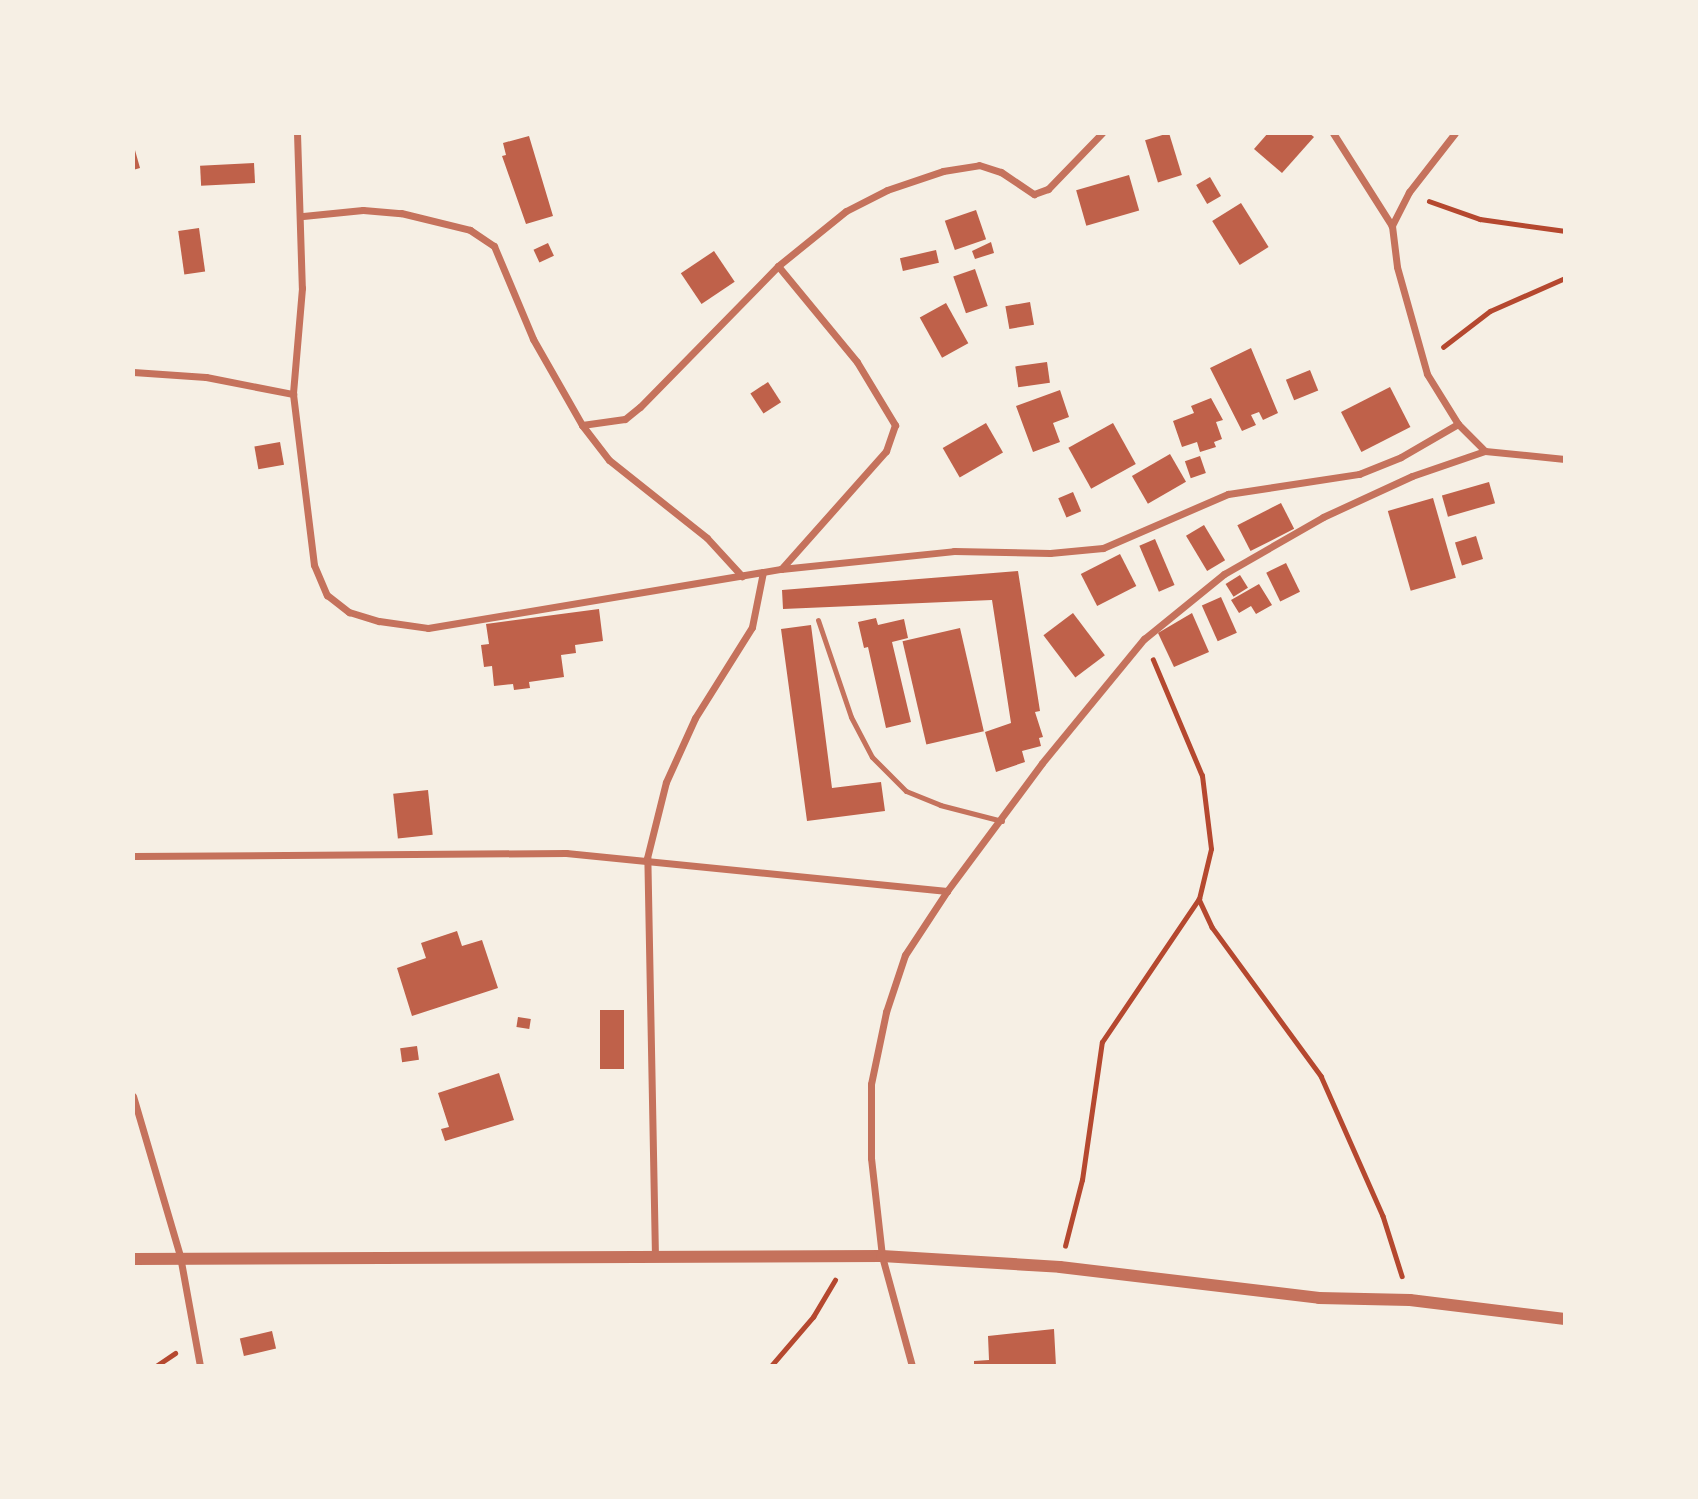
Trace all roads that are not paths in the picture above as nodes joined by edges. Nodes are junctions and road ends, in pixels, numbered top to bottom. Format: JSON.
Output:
{"nodes":[{"id":1,"x":297,"y":133,"type":"edge"},
{"id":2,"x":1102,"y":133,"type":"edge"},
{"id":3,"x":1333,"y":133,"type":"edge"},
{"id":4,"x":1455,"y":133,"type":"edge"},
{"id":5,"x":303,"y":216,"type":"junction"},
{"id":6,"x":1392,"y":226,"type":"junction"},
{"id":7,"x":778,"y":266,"type":"junction"},
{"id":8,"x":133,"y":372,"type":"edge"},
{"id":9,"x":293,"y":394,"type":"junction"},
{"id":10,"x":1458,"y":424,"type":"junction"},
{"id":11,"x":582,"y":425,"type":"junction"},
{"id":12,"x":1485,"y":451,"type":"junction"},
{"id":13,"x":1565,"y":459,"type":"edge"},
{"id":14,"x":781,"y":569,"type":"junction"},
{"id":15,"x":763,"y":572,"type":"junction"},
{"id":16,"x":742,"y":576,"type":"junction"},
{"id":17,"x":818,"y":620,"type":"dead end"},
{"id":18,"x":1002,"y":821,"type":"junction"},
{"id":19,"x":133,"y":856,"type":"edge"},
{"id":20,"x":647,"y":858,"type":"junction"},
{"id":21,"x":947,"y":891,"type":"junction"},
{"id":22,"x":133,"y":1096,"type":"edge"},
{"id":23,"x":882,"y":1255,"type":"junction"},
{"id":24,"x":180,"y":1256,"type":"junction"},
{"id":25,"x":655,"y":1257,"type":"junction"},
{"id":26,"x":133,"y":1259,"type":"edge"},
{"id":27,"x":1565,"y":1319,"type":"edge"},
{"id":28,"x":200,"y":1366,"type":"edge"},
{"id":29,"x":912,"y":1366,"type":"edge"}],
"edges":[{"from":1,"to":5,"type":"street"},
{"from":2,"to":7,"type":"street"},
{"from":3,"to":6,"type":"street"},
{"from":4,"to":6,"type":"street"},
{"from":5,"to":9,"type":"street"},
{"from":5,"to":11,"type":"street"},
{"from":6,"to":10,"type":"street"},
{"from":7,"to":11,"type":"street"},
{"from":7,"to":14,"type":"street"},
{"from":8,"to":9,"type":"street"},
{"from":9,"to":16,"type":"street"},
{"from":10,"to":12,"type":"street"},
{"from":10,"to":14,"type":"street"},
{"from":11,"to":16,"type":"street"},
{"from":12,"to":13,"type":"street"},
{"from":12,"to":18,"type":"street"},
{"from":14,"to":15,"type":"street"},
{"from":15,"to":16,"type":"street"},
{"from":15,"to":20,"type":"street"},
{"from":17,"to":18,"type":"lane"},
{"from":18,"to":21,"type":"street"},
{"from":19,"to":20,"type":"street"},
{"from":20,"to":21,"type":"street"},
{"from":20,"to":25,"type":"street"},
{"from":21,"to":23,"type":"street"},
{"from":22,"to":24,"type":"street"},
{"from":23,"to":25,"type":"street"},
{"from":23,"to":27,"type":"street"},
{"from":23,"to":29,"type":"street"},
{"from":24,"to":25,"type":"street"},
{"from":24,"to":26,"type":"street"},
{"from":24,"to":28,"type":"street"}]}
